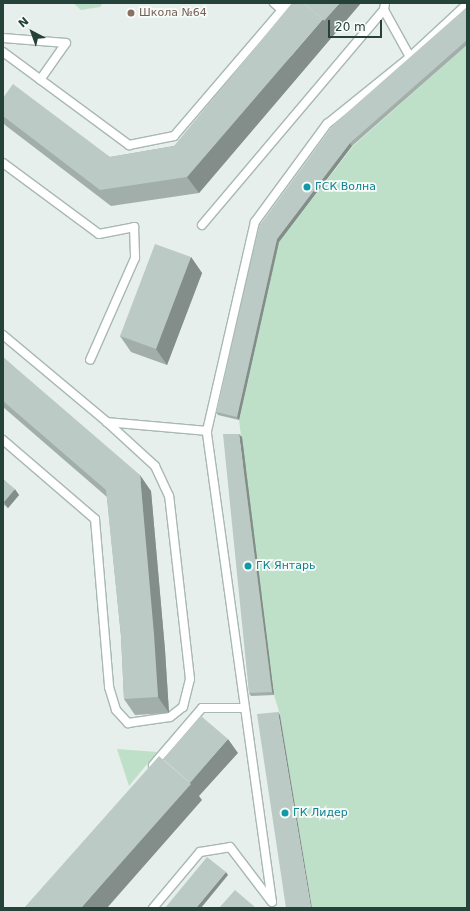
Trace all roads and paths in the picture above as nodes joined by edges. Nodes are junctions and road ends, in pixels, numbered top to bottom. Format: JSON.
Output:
{"nodes":[{"id":1,"x":274,"y":3,"type":"edge"},
{"id":2,"x":467,"y":4,"type":"edge"},
{"id":3,"x":285,"y":6,"type":"edge"},
{"id":4,"x":385,"y":6,"type":"edge"},
{"id":5,"x":3,"y":38,"type":"edge"},
{"id":6,"x":3,"y":52,"type":"edge"},
{"id":7,"x":410,"y":57,"type":"junction"},
{"id":8,"x":40,"y":80,"type":"junction"},
{"id":9,"x":3,"y":163,"type":"edge"},
{"id":10,"x":202,"y":225,"type":"dead end"},
{"id":11,"x":3,"y":335,"type":"edge"},
{"id":12,"x":90,"y":360,"type":"dead end"},
{"id":13,"x":107,"y":422,"type":"junction"},
{"id":14,"x":207,"y":431,"type":"junction"},
{"id":15,"x":3,"y":440,"type":"edge"},
{"id":16,"x":244,"y":708,"type":"junction"},
{"id":17,"x":149,"y":769,"type":"edge"},
{"id":18,"x":153,"y":908,"type":"edge"}],
"edges":[{"from":1,"to":3,"type":"lane"},
{"from":2,"to":7,"type":"lane"},
{"from":3,"to":8,"type":"lane"},
{"from":4,"to":7,"type":"lane"},
{"from":4,"to":10,"type":"lane"},
{"from":5,"to":8,"type":"lane"},
{"from":6,"to":8,"type":"lane"},
{"from":7,"to":14,"type":"lane"},
{"from":9,"to":12,"type":"lane"},
{"from":11,"to":13,"type":"lane"},
{"from":13,"to":14,"type":"lane"},
{"from":13,"to":15,"type":"lane"},
{"from":14,"to":16,"type":"lane"},
{"from":16,"to":17,"type":"lane"},
{"from":16,"to":18,"type":"lane"}]}
